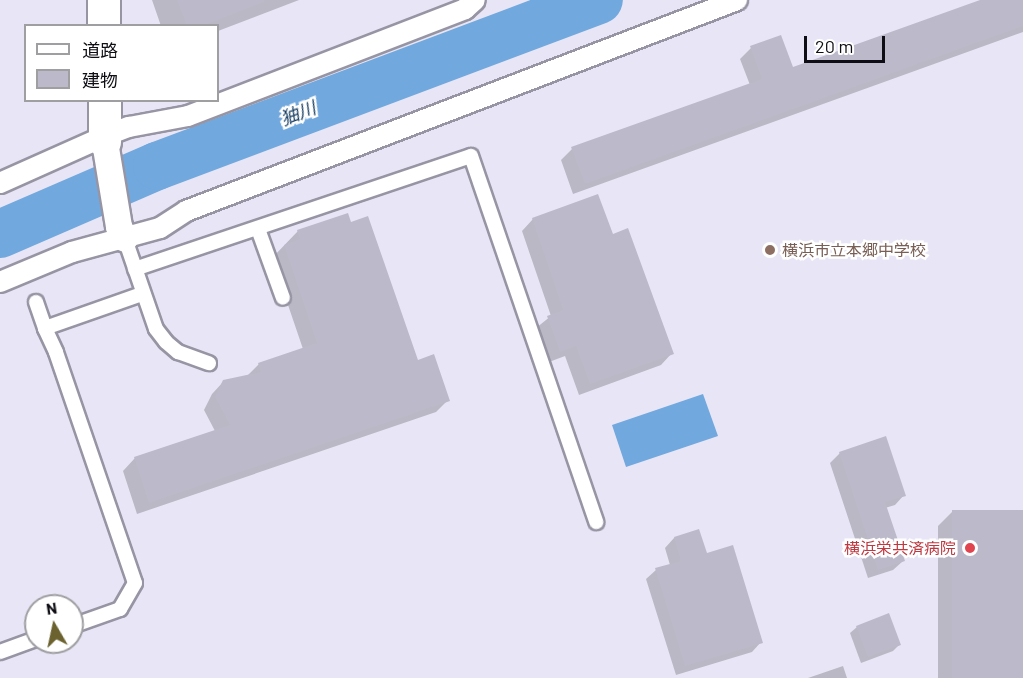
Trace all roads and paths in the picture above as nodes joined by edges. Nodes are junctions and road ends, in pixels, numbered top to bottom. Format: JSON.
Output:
{"nodes":[{"id":1,"x":104,"y":0,"type":"edge"},
{"id":2,"x":475,"y":0,"type":"edge"},
{"id":3,"x":737,"y":0,"type":"edge"},
{"id":4,"x":104,"y":24,"type":"edge"},
{"id":5,"x":105,"y":102,"type":"edge"},
{"id":6,"x":105,"y":139,"type":"junction"},
{"id":7,"x":0,"y":183,"type":"edge"},
{"id":8,"x":258,"y":229,"type":"junction"},
{"id":9,"x":122,"y":233,"type":"junction"},
{"id":10,"x":135,"y":269,"type":"junction"},
{"id":11,"x":0,"y":282,"type":"edge"},
{"id":12,"x":142,"y":294,"type":"junction"},
{"id":13,"x":283,"y":298,"type":"dead end"},
{"id":14,"x":36,"y":302,"type":"dead end"},
{"id":15,"x":45,"y":328,"type":"junction"},
{"id":16,"x":209,"y":363,"type":"dead end"},
{"id":17,"x":596,"y":522,"type":"dead end"},
{"id":18,"x":84,"y":622,"type":"edge"},
{"id":19,"x":24,"y":643,"type":"edge"},
{"id":20,"x":0,"y":652,"type":"edge"}],
"edges":[{"from":1,"to":4,"type":"street"},
{"from":2,"to":6,"type":"street"},
{"from":3,"to":9,"type":"street"},
{"from":5,"to":6,"type":"street"},
{"from":6,"to":7,"type":"street"},
{"from":6,"to":9,"type":"street"},
{"from":8,"to":10,"type":"lane"},
{"from":8,"to":13,"type":"lane"},
{"from":8,"to":17,"type":"lane"},
{"from":9,"to":10,"type":"lane"},
{"from":9,"to":11,"type":"street"},
{"from":10,"to":12,"type":"lane"},
{"from":12,"to":15,"type":"lane"},
{"from":12,"to":16,"type":"lane"},
{"from":14,"to":15,"type":"lane"},
{"from":15,"to":18,"type":"lane"},
{"from":19,"to":20,"type":"lane"}]}
